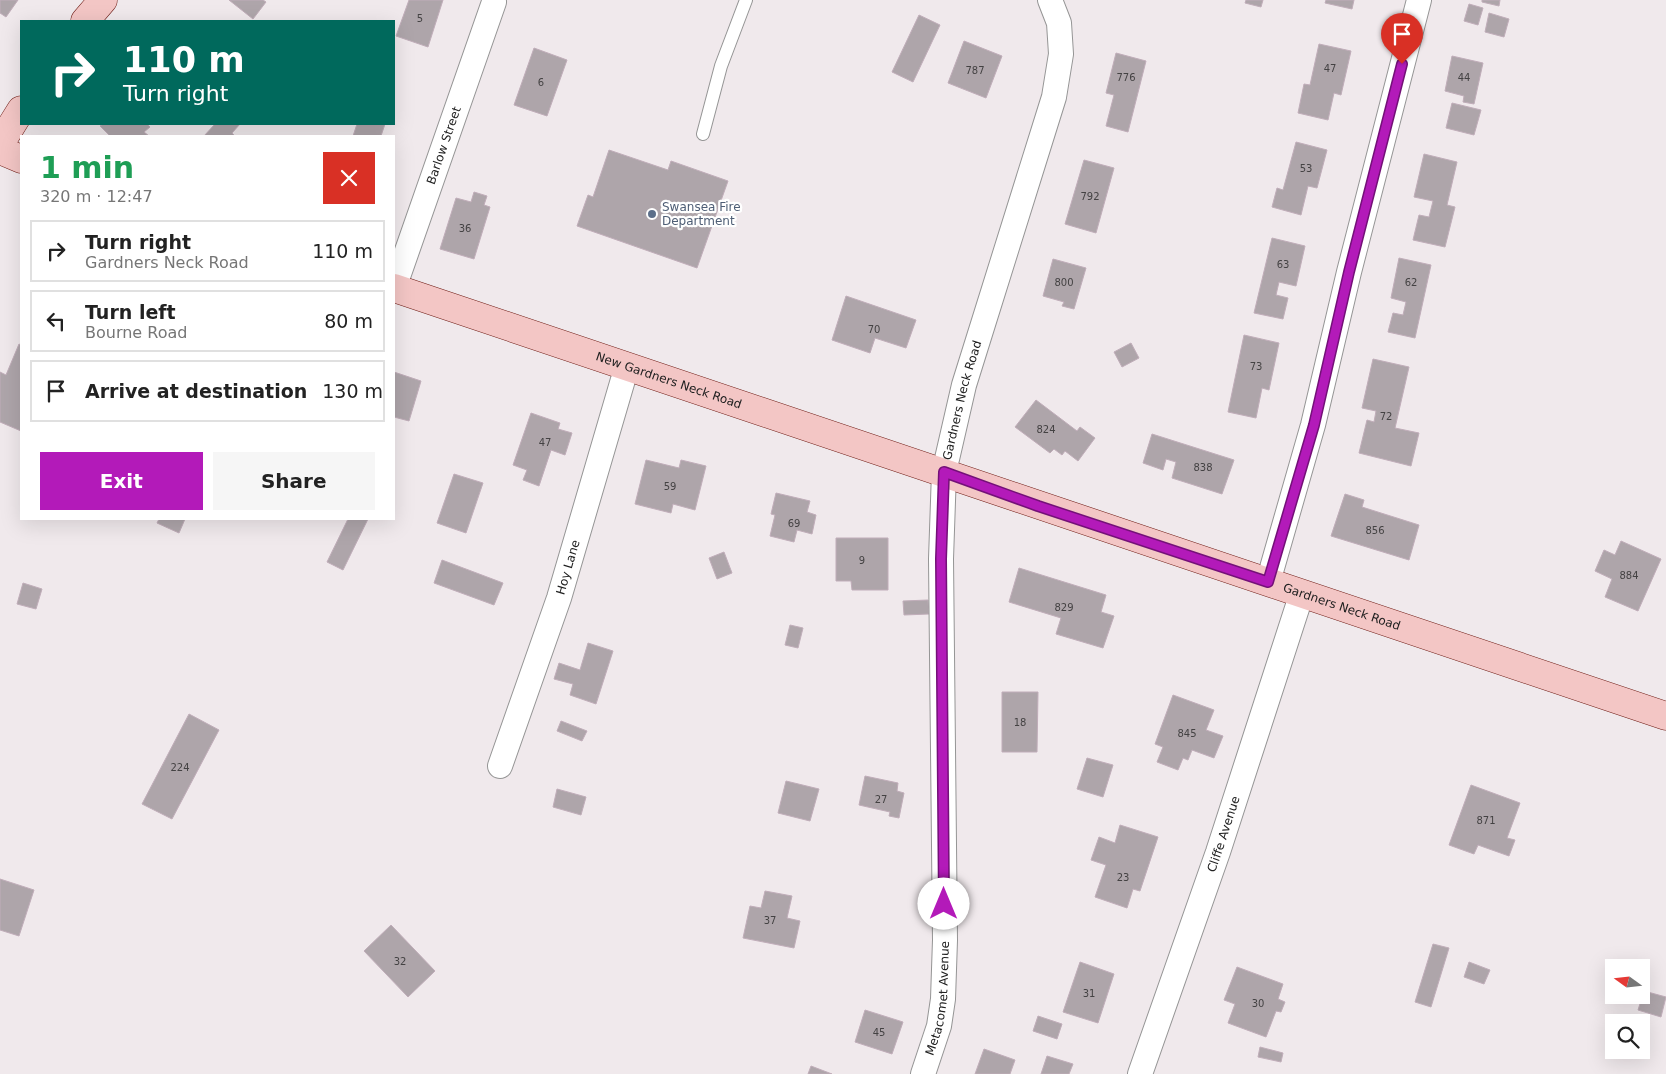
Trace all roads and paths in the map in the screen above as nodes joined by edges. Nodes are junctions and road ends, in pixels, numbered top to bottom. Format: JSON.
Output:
{"nodes":[{"id":1,"x":103,"y":0,"type":"edge"},
{"id":2,"x":746,"y":0,"type":"edge"},
{"id":3,"x":1050,"y":0,"type":"edge"},
{"id":4,"x":1419,"y":0,"type":"edge"},
{"id":5,"x":494,"y":2,"type":"dead end"},
{"id":6,"x":86,"y":20,"type":"edge"},
{"id":7,"x":20,"y":112,"type":"edge"},
{"id":8,"x":703,"y":134,"type":"dead end"},
{"id":9,"x":0,"y":144,"type":"edge"},
{"id":10,"x":0,"y":150,"type":"edge"},
{"id":11,"x":20,"y":159,"type":"edge"},
{"id":12,"x":395,"y":285,"type":"edge"},
{"id":13,"x":395,"y":288,"type":"edge"},
{"id":14,"x":627,"y":366,"type":"junction"},
{"id":15,"x":944,"y":472,"type":"junction"},
{"id":16,"x":1268,"y":582,"type":"junction"},
{"id":17,"x":1302,"y":593,"type":"junction"},
{"id":18,"x":1666,"y":716,"type":"edge"},
{"id":19,"x":500,"y":766,"type":"dead end"},
{"id":20,"x":923,"y":1074,"type":"edge"},
{"id":21,"x":1140,"y":1074,"type":"edge"}],
"edges":[{"from":1,"to":6,"type":"street"},
{"from":2,"to":8,"type":"lane"},
{"from":3,"to":15,"type":"street","name":"Gardners Neck Road"},
{"from":4,"to":16,"type":"street"},
{"from":5,"to":12,"type":"street","name":"Barlow Street"},
{"from":7,"to":9,"type":"street"},
{"from":10,"to":11,"type":"street"},
{"from":13,"to":14,"type":"street","name":"New Gardners Neck Road"},
{"from":14,"to":15,"type":"street","name":"New Gardners Neck Road"},
{"from":14,"to":19,"type":"street","name":"Hoy Lane"},
{"from":15,"to":16,"type":"street","name":"Gardners Neck Road"},
{"from":15,"to":20,"type":"street","name":"Metacomet Avenue"},
{"from":16,"to":17,"type":"street","name":"Gardners Neck Road"},
{"from":17,"to":18,"type":"street","name":"Gardners Neck Road"},
{"from":17,"to":21,"type":"street","name":"Cliffe Avenue"}]}
